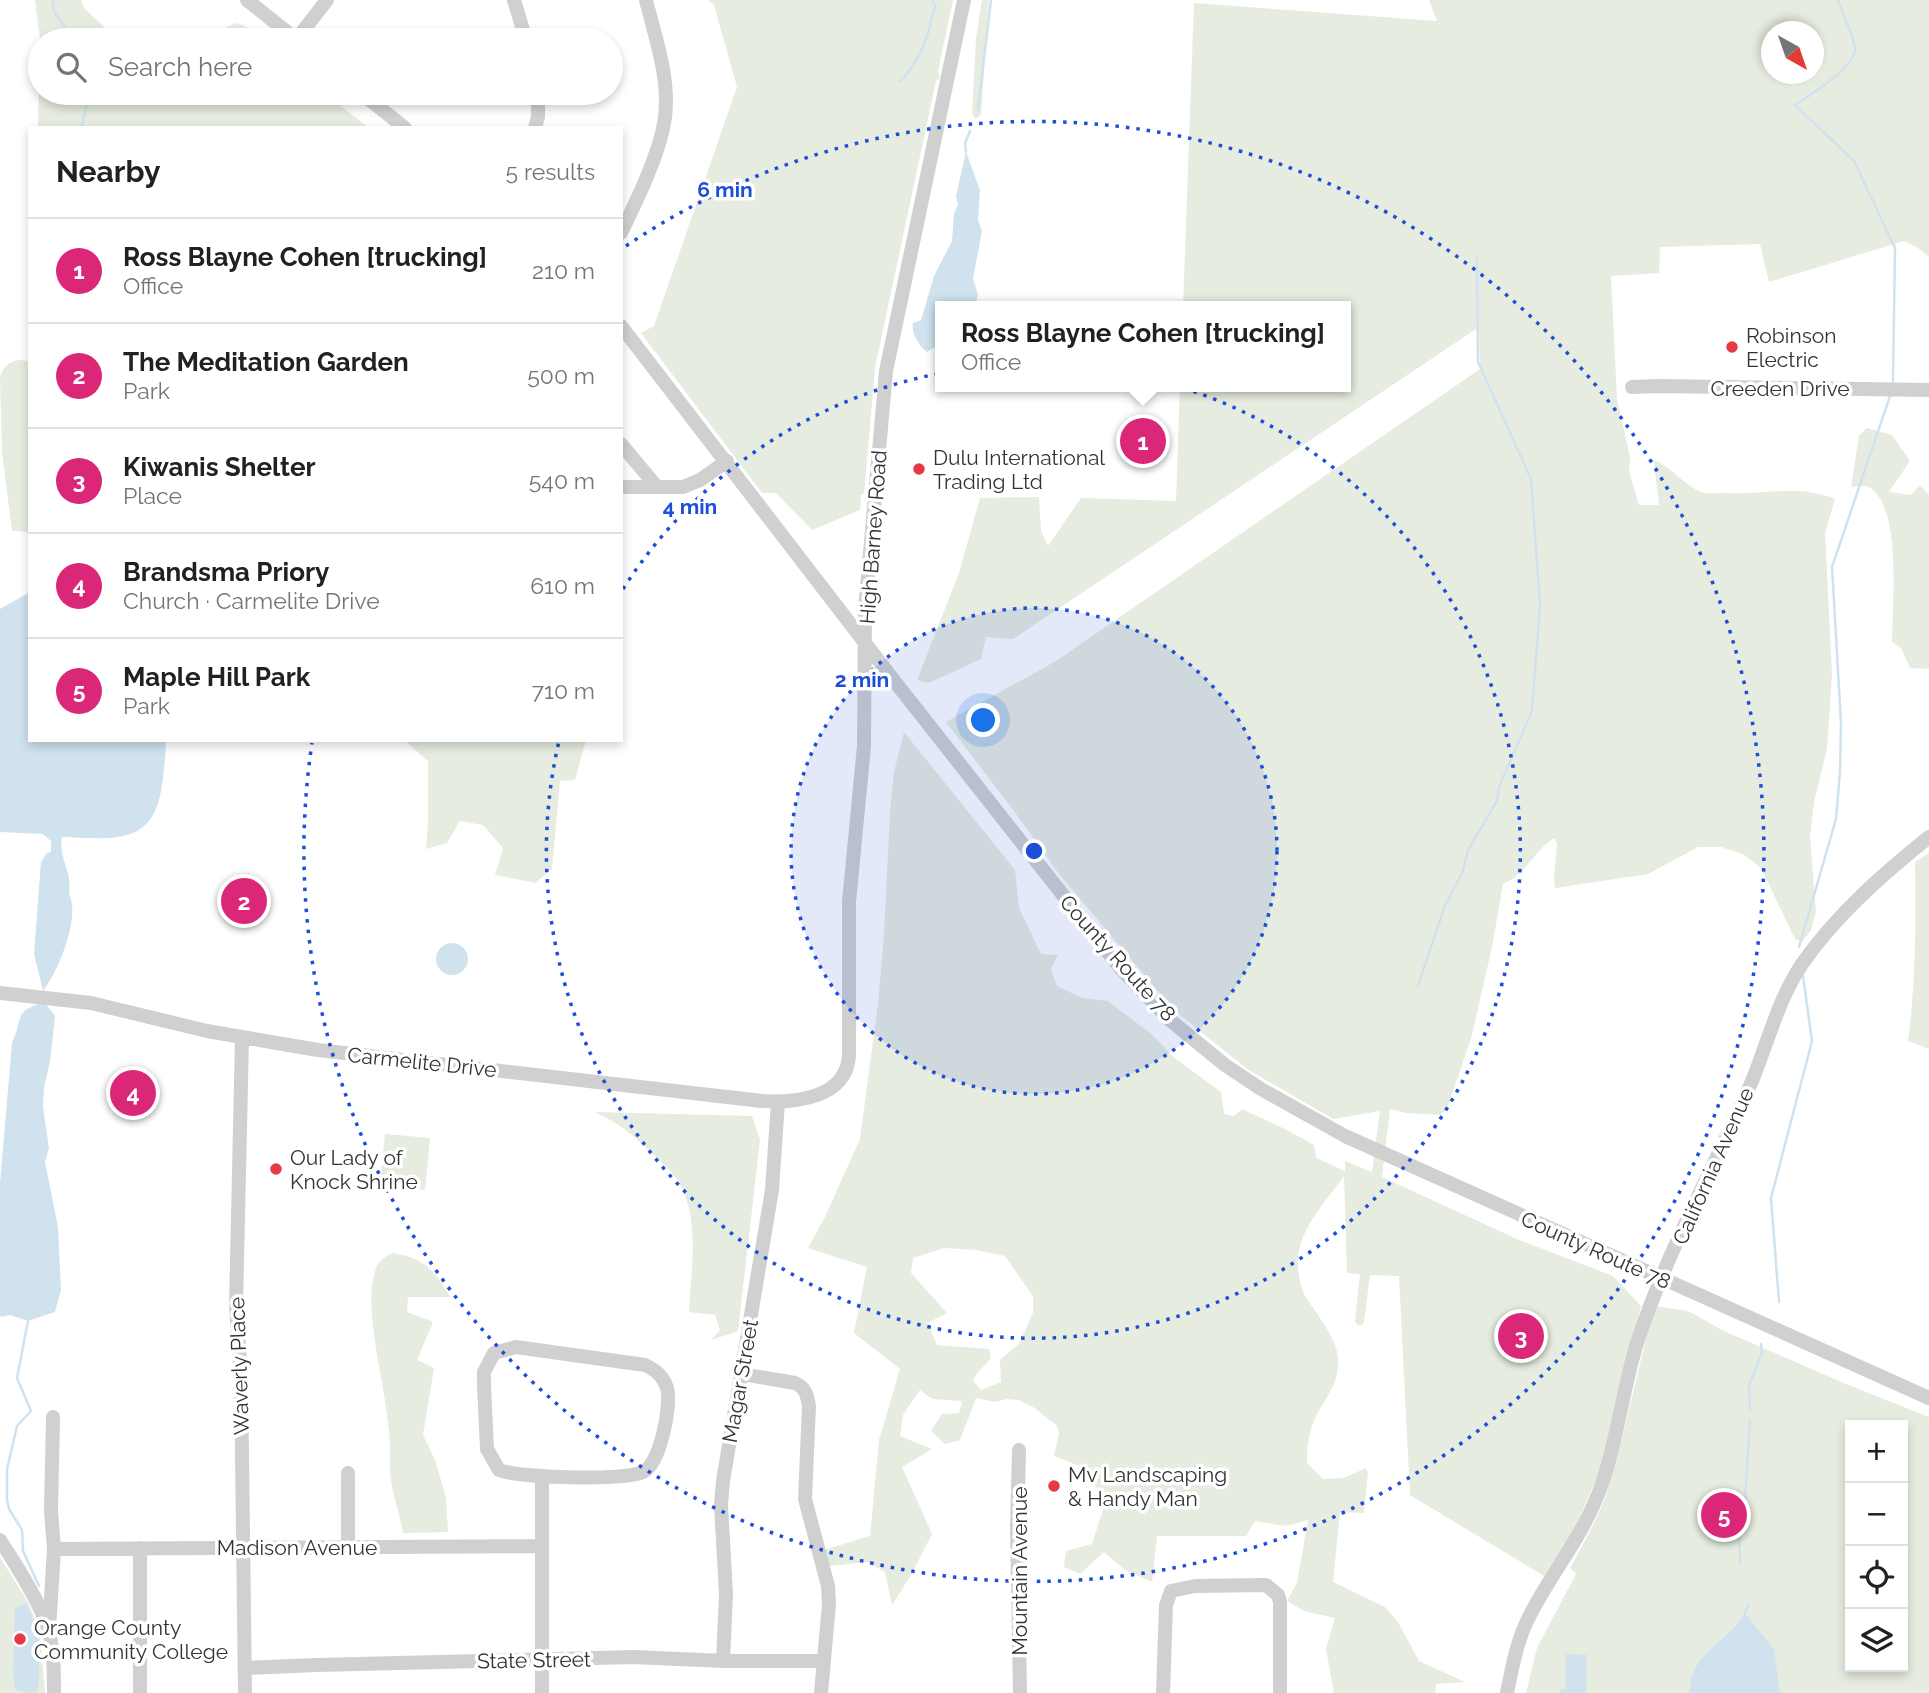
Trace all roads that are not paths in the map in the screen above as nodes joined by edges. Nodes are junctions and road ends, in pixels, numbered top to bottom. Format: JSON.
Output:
{"nodes":[{"id":1,"x":247,"y":0,"type":"edge"},
{"id":2,"x":327,"y":0,"type":"edge"},
{"id":3,"x":514,"y":0,"type":"edge"},
{"id":4,"x":646,"y":0,"type":"edge"},
{"id":5,"x":964,"y":0,"type":"edge"},
{"id":6,"x":281,"y":28,"type":"edge"},
{"id":7,"x":305,"y":28,"type":"edge"},
{"id":8,"x":522,"y":28,"type":"edge"},
{"id":9,"x":376,"y":105,"type":"edge"},
{"id":10,"x":538,"y":105,"type":"edge"},
{"id":11,"x":402,"y":126,"type":"edge"},
{"id":12,"x":536,"y":126,"type":"edge"},
{"id":13,"x":623,"y":228,"type":"edge"},
{"id":14,"x":623,"y":329,"type":"edge"},
{"id":15,"x":1632,"y":387,"type":"dead end"},
{"id":16,"x":1929,"y":390,"type":"edge"},
{"id":17,"x":623,"y":446,"type":"edge"},
{"id":18,"x":727,"y":461,"type":"junction"},
{"id":19,"x":623,"y":486,"type":"edge"},
{"id":20,"x":657,"y":487,"type":"junction"},
{"id":21,"x":865,"y":644,"type":"junction"},
{"id":22,"x":1929,"y":837,"type":"edge"},
{"id":23,"x":0,"y":993,"type":"edge"},
{"id":24,"x":242,"y":1038,"type":"junction"},
{"id":25,"x":842,"y":1079,"type":"joint"},
{"id":26,"x":778,"y":1102,"type":"junction"},
{"id":27,"x":1661,"y":1279,"type":"junction"},
{"id":28,"x":742,"y":1374,"type":"junction"},
{"id":29,"x":1929,"y":1398,"type":"edge"},
{"id":30,"x":53,"y":1418,"type":"dead end"},
{"id":31,"x":1018,"y":1450,"type":"dead end"},
{"id":32,"x":348,"y":1473,"type":"dead end"},
{"id":33,"x":542,"y":1477,"type":"junction"},
{"id":34,"x":0,"y":1540,"type":"edge"},
{"id":35,"x":242,"y":1546,"type":"junction"},
{"id":36,"x":541,"y":1546,"type":"junction"},
{"id":37,"x":348,"y":1547,"type":"junction"},
{"id":38,"x":140,"y":1548,"type":"junction"},
{"id":39,"x":54,"y":1549,"type":"junction"},
{"id":40,"x":49,"y":1630,"type":"junction"},
{"id":41,"x":542,"y":1660,"type":"junction"},
{"id":42,"x":723,"y":1661,"type":"junction"},
{"id":43,"x":824,"y":1661,"type":"junction"},
{"id":44,"x":245,"y":1668,"type":"junction"},
{"id":45,"x":54,"y":1693,"type":"edge"},
{"id":46,"x":140,"y":1693,"type":"edge"},
{"id":47,"x":245,"y":1693,"type":"edge"},
{"id":48,"x":542,"y":1693,"type":"edge"},
{"id":49,"x":821,"y":1693,"type":"edge"},
{"id":50,"x":1020,"y":1693,"type":"edge"},
{"id":51,"x":1163,"y":1693,"type":"edge"},
{"id":52,"x":1280,"y":1693,"type":"edge"},
{"id":53,"x":1507,"y":1693,"type":"edge"}],
"edges":[{"from":1,"to":6,"type":"street"},
{"from":2,"to":7,"type":"street"},
{"from":3,"to":8,"type":"street"},
{"from":4,"to":13,"type":"street"},
{"from":5,"to":21,"type":"street","name":"High Barney Road"},
{"from":9,"to":11,"type":"street"},
{"from":10,"to":12,"type":"street"},
{"from":14,"to":18,"type":"street","name":"County Route 78"},
{"from":15,"to":16,"type":"street","name":"Creeden Drive"},
{"from":17,"to":20,"type":"street"},
{"from":18,"to":20,"type":"street"},
{"from":18,"to":21,"type":"street","name":"County Route 78"},
{"from":19,"to":20,"type":"street"},
{"from":21,"to":25,"type":"street","name":"High Barney Road"},
{"from":21,"to":27,"type":"street","name":"County Route 78"},
{"from":22,"to":27,"type":"street","name":"California Avenue"},
{"from":23,"to":24,"type":"street","name":"Carmelite Drive"},
{"from":24,"to":26,"type":"street","name":"Carmelite Drive"},
{"from":24,"to":35,"type":"street","name":"Waverly Place"},
{"from":25,"to":26,"type":"street","name":"Carmelite Drive"},
{"from":26,"to":28,"type":"street","name":"Magar Street"},
{"from":27,"to":29,"type":"street","name":"County Route 78"},
{"from":27,"to":53,"type":"street","name":"California Avenue"},
{"from":28,"to":42,"type":"street","name":"Magar Street"},
{"from":28,"to":43,"type":"street"},
{"from":30,"to":39,"type":"street"},
{"from":31,"to":50,"type":"street","name":"Mountain Avenue"},
{"from":32,"to":37,"type":"street"},
{"from":33,"to":33,"type":"street"},
{"from":33,"to":36,"type":"street"},
{"from":34,"to":40,"type":"street"},
{"from":35,"to":37,"type":"street","name":"Madison Avenue"},
{"from":35,"to":38,"type":"street","name":"Madison Avenue"},
{"from":35,"to":44,"type":"street","name":"Waverly Place"},
{"from":36,"to":37,"type":"street","name":"Madison Avenue"},
{"from":36,"to":41,"type":"street"},
{"from":38,"to":39,"type":"street","name":"Madison Avenue"},
{"from":38,"to":46,"type":"street"},
{"from":39,"to":40,"type":"street"},
{"from":40,"to":45,"type":"street"},
{"from":41,"to":42,"type":"street","name":"State Street"},
{"from":41,"to":44,"type":"street","name":"State Street"},
{"from":41,"to":48,"type":"street"},
{"from":42,"to":43,"type":"street","name":"State Street"},
{"from":43,"to":49,"type":"street"},
{"from":44,"to":47,"type":"street","name":"Waverly Place"},
{"from":51,"to":52,"type":"street"}]}
